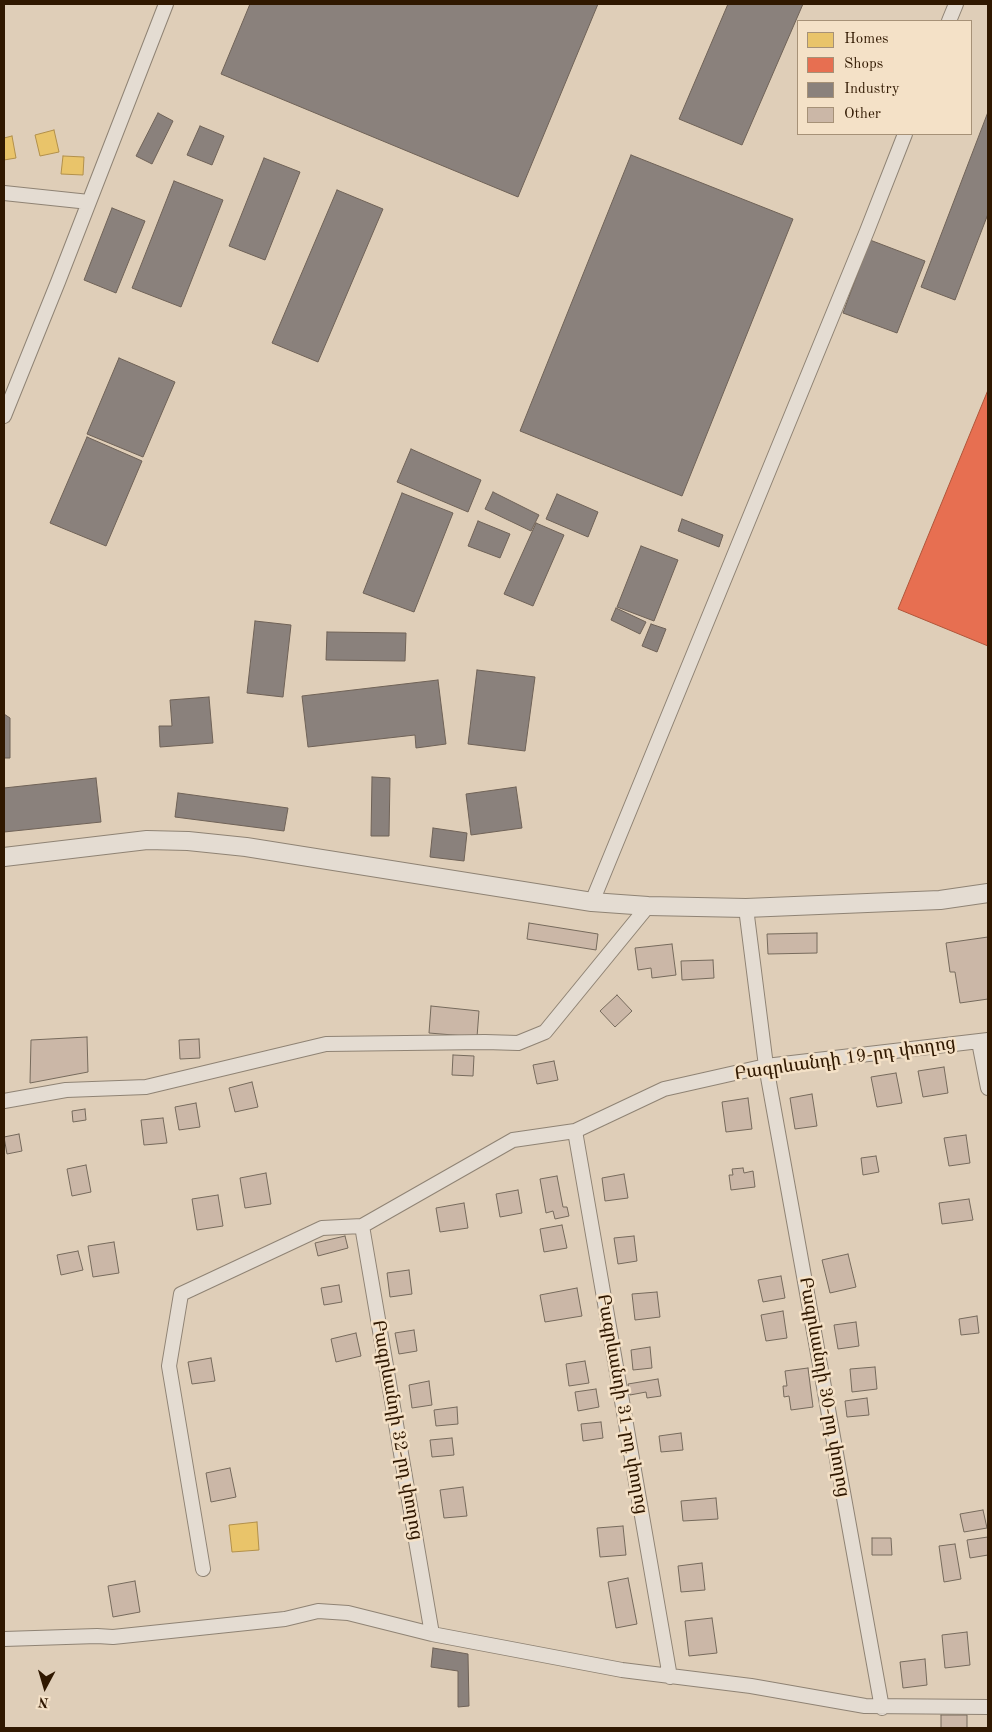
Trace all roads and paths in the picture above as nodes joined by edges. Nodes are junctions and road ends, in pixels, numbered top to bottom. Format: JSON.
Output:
{"nodes":[{"id":1,"x":166,"y":4,"type":"edge"},
{"id":2,"x":956,"y":4,"type":"edge"},
{"id":3,"x":949,"y":20,"type":"edge"},
{"id":4,"x":905,"y":135,"type":"edge"},
{"id":5,"x":4,"y":193,"type":"edge"},
{"id":6,"x":89,"y":202,"type":"junction"},
{"id":7,"x":4,"y":416,"type":"edge"},
{"id":8,"x":4,"y":857,"type":"edge"},
{"id":9,"x":988,"y":893,"type":"edge"},
{"id":10,"x":592,"y":902,"type":"junction"},
{"id":11,"x":648,"y":906,"type":"junction"},
{"id":12,"x":746,"y":908,"type":"junction"},
{"id":13,"x":984,"y":1041,"type":"edge"},
{"id":14,"x":766,"y":1066,"type":"junction"},
{"id":15,"x":988,"y":1088,"type":"edge"},
{"id":16,"x":4,"y":1101,"type":"edge"},
{"id":17,"x":575,"y":1132,"type":"junction"},
{"id":18,"x":362,"y":1226,"type":"junction"},
{"id":19,"x":203,"y":1569,"type":"dead end"},
{"id":20,"x":432,"y":1634,"type":"junction"},
{"id":21,"x":4,"y":1639,"type":"edge"},
{"id":22,"x":670,"y":1677,"type":"junction"},
{"id":23,"x":988,"y":1707,"type":"edge"},
{"id":24,"x":882,"y":1708,"type":"junction"}],
"edges":[{"from":1,"to":6,"type":"street"},
{"from":2,"to":3,"type":"street"},
{"from":4,"to":10,"type":"street"},
{"from":5,"to":6,"type":"street"},
{"from":6,"to":7,"type":"street"},
{"from":8,"to":10,"type":"street"},
{"from":9,"to":12,"type":"street"},
{"from":10,"to":11,"type":"street"},
{"from":11,"to":12,"type":"street"},
{"from":11,"to":16,"type":"street"},
{"from":12,"to":14,"type":"street","name":"Բագրևանդի 30-րդ փողոց"},
{"from":13,"to":14,"type":"street","name":"Բագրևանդի 19-րդ փողոց"},
{"from":13,"to":15,"type":"street"},
{"from":14,"to":17,"type":"street","name":"Բագրևանդի 19-րդ փողոց"},
{"from":14,"to":24,"type":"street","name":"Բագրևանդի 30-րդ փողոց"},
{"from":17,"to":18,"type":"street","name":"Բագրևանդի 19-րդ փողոց"},
{"from":17,"to":22,"type":"street","name":"Բագրևանդի 31-րդ փողոց"},
{"from":18,"to":19,"type":"street","name":"Բագրևանդի 19-րդ փողոց"},
{"from":18,"to":20,"type":"street","name":"Բագրևանդի 32-րդ փողոց"},
{"from":20,"to":21,"type":"street"},
{"from":20,"to":22,"type":"street"},
{"from":22,"to":24,"type":"street"},
{"from":23,"to":24,"type":"street"}]}
